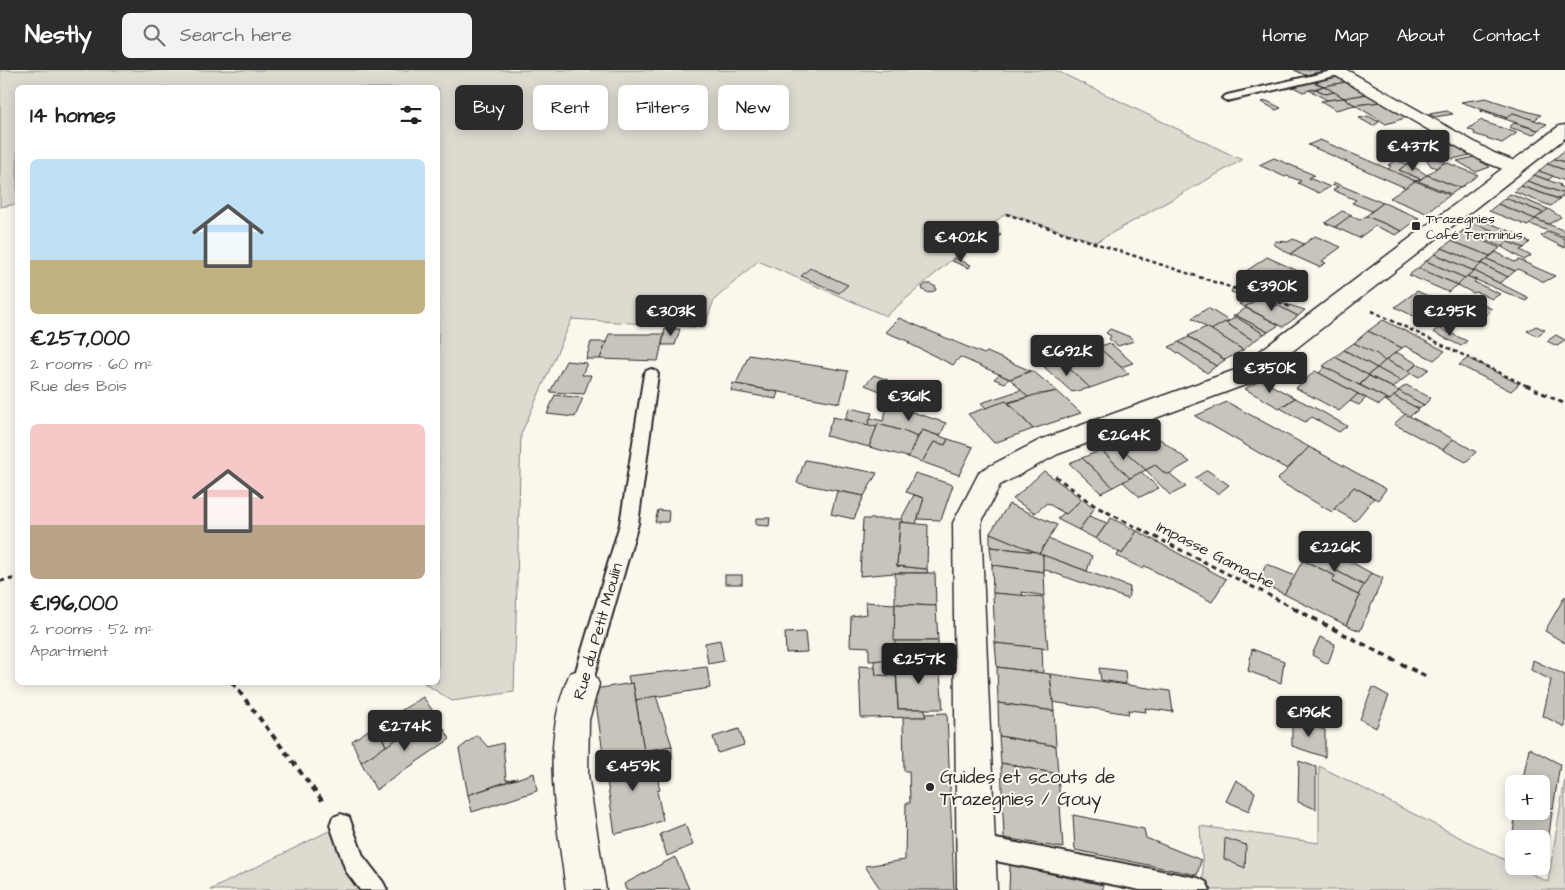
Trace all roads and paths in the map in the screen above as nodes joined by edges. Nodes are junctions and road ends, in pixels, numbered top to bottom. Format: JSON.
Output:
{"nodes":[{"id":1,"x":1337,"y":71,"type":"edge"},
{"id":2,"x":1227,"y":98,"type":"dead end"},
{"id":3,"x":1565,"y":130,"type":"edge"},
{"id":4,"x":1514,"y":167,"type":"junction"},
{"id":5,"x":1006,"y":214,"type":"dead end"},
{"id":6,"x":1347,"y":298,"type":"junction"},
{"id":7,"x":1322,"y":317,"type":"junction"},
{"id":8,"x":651,"y":374,"type":"dead end"},
{"id":9,"x":1565,"y":404,"type":"edge"},
{"id":10,"x":1029,"y":457,"type":"junction"},
{"id":11,"x":15,"y":578,"type":"edge"},
{"id":12,"x":0,"y":581,"type":"edge"},
{"id":13,"x":1425,"y":676,"type":"dead end"},
{"id":14,"x":582,"y":684,"type":"joint"},
{"id":15,"x":234,"y":685,"type":"edge"},
{"id":16,"x":341,"y":825,"type":"joint"},
{"id":17,"x":976,"y":850,"type":"junction"},
{"id":18,"x":375,"y":890,"type":"edge"},
{"id":19,"x":586,"y":890,"type":"edge"},
{"id":20,"x":977,"y":890,"type":"edge"},
{"id":21,"x":1198,"y":890,"type":"edge"}],
"edges":[{"from":1,"to":2,"type":"lane"},
{"from":1,"to":4,"type":"street"},
{"from":3,"to":4,"type":"street"},
{"from":4,"to":6,"type":"street"},
{"from":5,"to":7,"type":"path"},
{"from":6,"to":7,"type":"street"},
{"from":6,"to":9,"type":"path"},
{"from":7,"to":10,"type":"street"},
{"from":8,"to":14,"type":"lane","name":"Rue du Petit Moulin"},
{"from":10,"to":13,"type":"path","name":"Impasse Gamache"},
{"from":10,"to":17,"type":"street"},
{"from":11,"to":12,"type":"path"},
{"from":14,"to":19,"type":"street","name":"Rue du Petit Moulin"},
{"from":15,"to":16,"type":"path"},
{"from":16,"to":18,"type":"lane"},
{"from":17,"to":20,"type":"street"},
{"from":17,"to":21,"type":"lane"}]}
